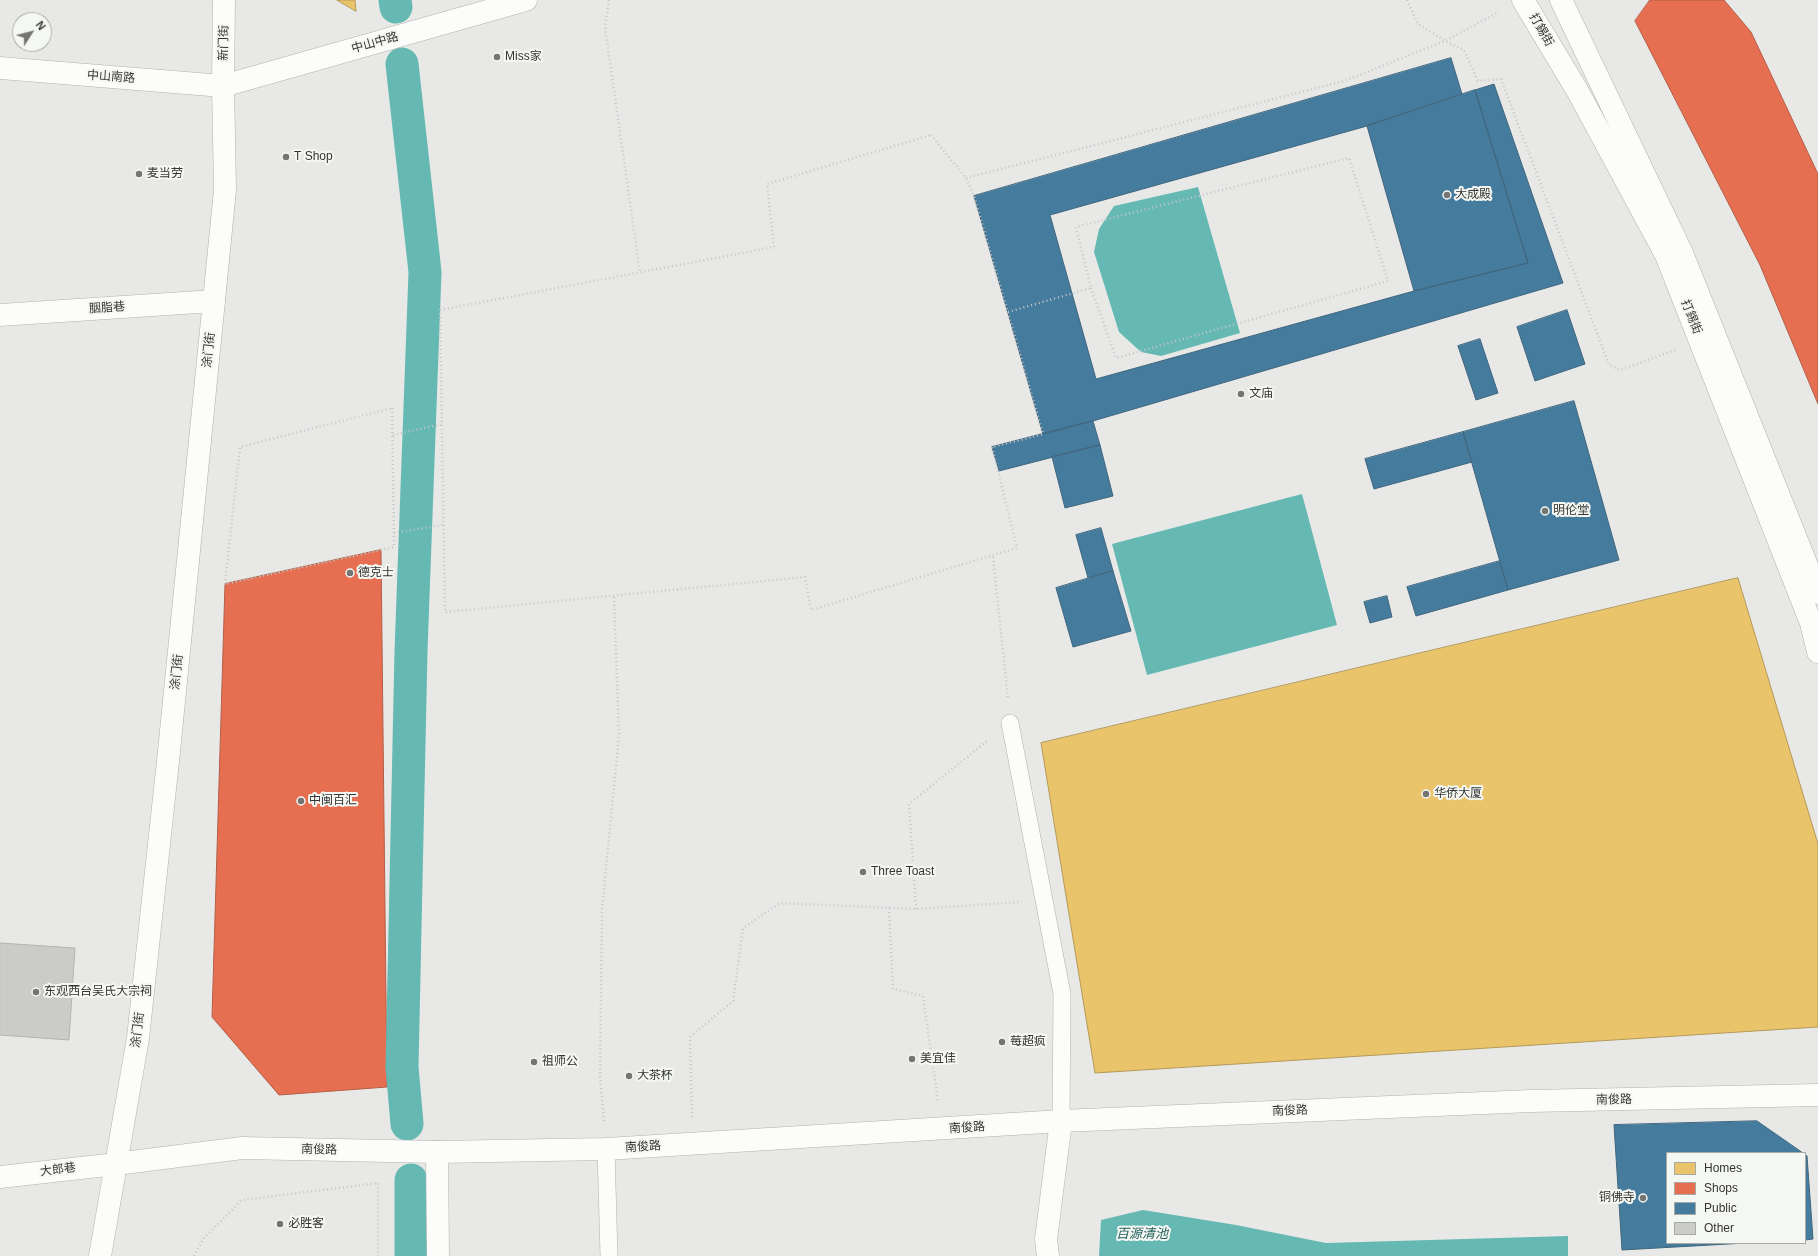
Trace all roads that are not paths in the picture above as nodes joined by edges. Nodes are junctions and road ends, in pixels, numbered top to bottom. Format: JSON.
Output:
{"nodes":[{"id":1,"x":224,"y":0,"type":"edge"},
{"id":2,"x":526,"y":0,"type":"edge"},
{"id":3,"x":1524,"y":0,"type":"edge"},
{"id":4,"x":1561,"y":0,"type":"edge"},
{"id":5,"x":0,"y":68,"type":"edge"},
{"id":6,"x":223,"y":86,"type":"junction"},
{"id":7,"x":214,"y":300,"type":"junction"},
{"id":8,"x":0,"y":315,"type":"edge"},
{"id":9,"x":1818,"y":593,"type":"edge"},
{"id":10,"x":1818,"y":652,"type":"edge"},
{"id":11,"x":1010,"y":723,"type":"road end"},
{"id":12,"x":1818,"y":1095,"type":"edge"},
{"id":13,"x":1061,"y":1121,"type":"junction"},
{"id":14,"x":606,"y":1149,"type":"junction"},
{"id":15,"x":437,"y":1152,"type":"junction"},
{"id":16,"x":116,"y":1164,"type":"junction"},
{"id":17,"x":0,"y":1177,"type":"edge"},
{"id":18,"x":100,"y":1256,"type":"edge"},
{"id":19,"x":438,"y":1256,"type":"edge"},
{"id":20,"x":609,"y":1256,"type":"edge"},
{"id":21,"x":1048,"y":1256,"type":"edge"}],
"edges":[{"from":1,"to":6,"type":"main road","name":"新门街"},
{"from":2,"to":6,"type":"main road","name":"中山中路"},
{"from":3,"to":10,"type":"main road","name":"打錫街"},
{"from":4,"to":9,"type":"main road","name":"打錫街"},
{"from":5,"to":6,"type":"main road","name":"中山南路"},
{"from":6,"to":7,"type":"main road","name":"涂门街"},
{"from":7,"to":8,"type":"main road","name":"胭脂巷"},
{"from":7,"to":16,"type":"main road","name":"涂门街"},
{"from":11,"to":13,"type":"lane"},
{"from":12,"to":13,"type":"main road","name":"南俊路"},
{"from":13,"to":14,"type":"main road","name":"南俊路"},
{"from":13,"to":21,"type":"main road"},
{"from":14,"to":15,"type":"main road","name":"南俊路"},
{"from":14,"to":20,"type":"lane"},
{"from":15,"to":16,"type":"main road","name":"南俊路"},
{"from":15,"to":19,"type":"main road"},
{"from":16,"to":17,"type":"main road","name":"大郎巷"},
{"from":16,"to":18,"type":"main road","name":"涂门街"}]}
